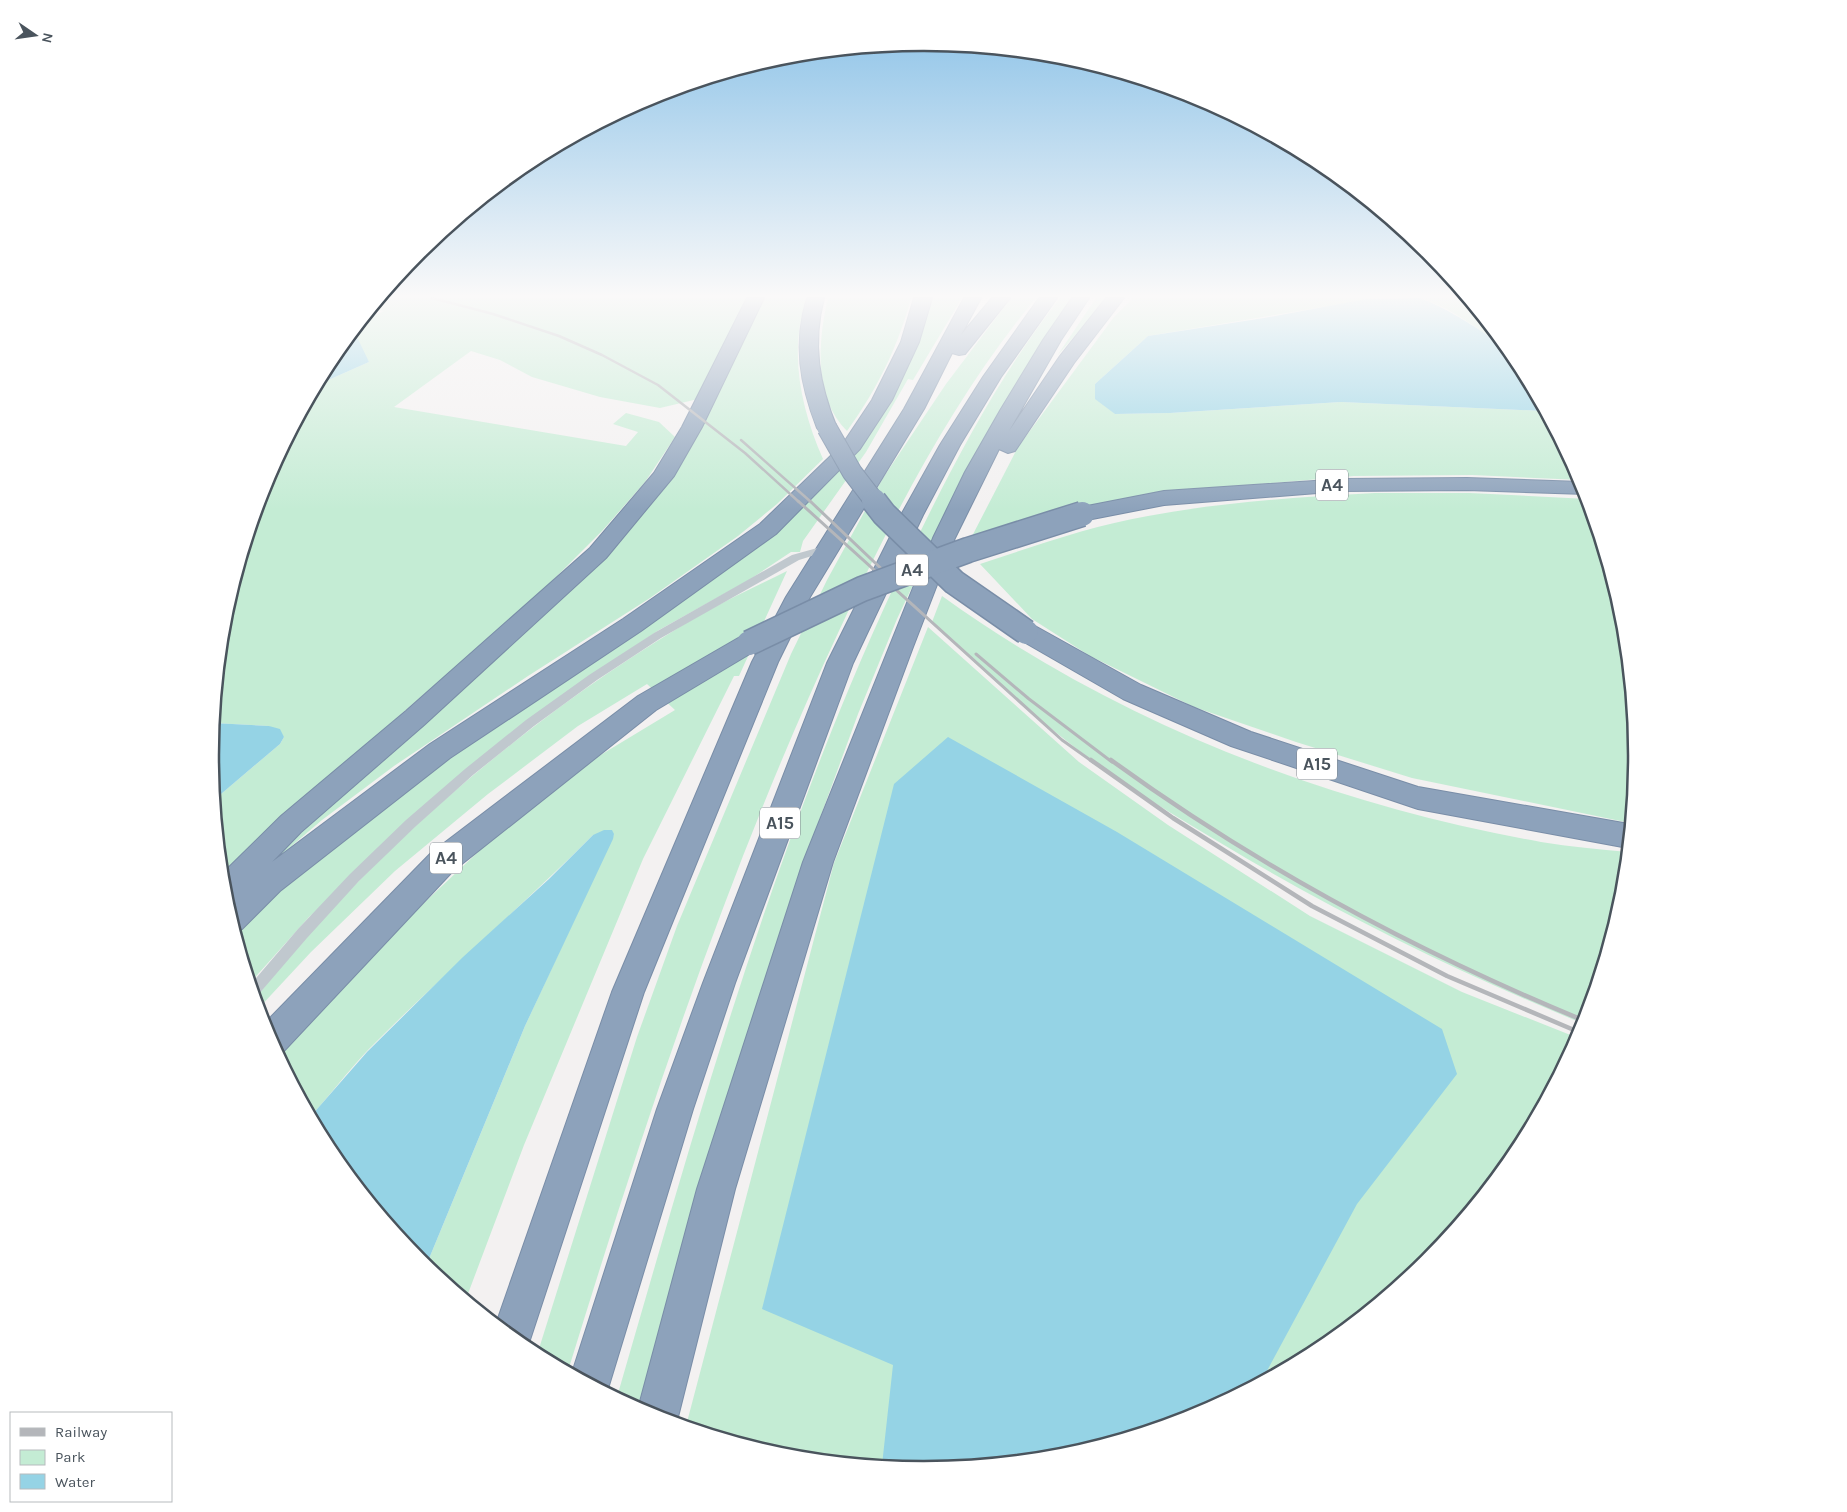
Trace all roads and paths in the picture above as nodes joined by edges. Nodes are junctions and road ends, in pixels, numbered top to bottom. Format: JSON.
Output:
{"nodes":[{"id":1,"x":721,"y":369,"type":"edge"},
{"id":2,"x":809,"y":369,"type":"edge"},
{"id":3,"x":897,"y":369,"type":"edge"},
{"id":4,"x":935,"y":369,"type":"edge"},
{"id":5,"x":946,"y":369,"type":"edge"},
{"id":6,"x":998,"y":369,"type":"edge"},
{"id":7,"x":1035,"y":369,"type":"edge"},
{"id":8,"x":1061,"y":369,"type":"edge"},
{"id":9,"x":914,"y":409,"type":"junction"},
{"id":10,"x":1576,"y":488,"type":"edge"},
{"id":11,"x":944,"y":538,"type":"junction"},
{"id":12,"x":828,"y":548,"type":"junction"},
{"id":13,"x":1623,"y":835,"type":"edge"},
{"id":14,"x":231,"y":886,"type":"edge"},
{"id":15,"x":237,"y":913,"type":"edge"},
{"id":16,"x":257,"y":986,"type":"edge"},
{"id":17,"x":276,"y":1035,"type":"edge"},
{"id":18,"x":514,"y":1330,"type":"edge"},
{"id":19,"x":592,"y":1377,"type":"edge"},
{"id":20,"x":659,"y":1409,"type":"edge"}],
"edges":[{"from":1,"to":14,"type":"highway"},
{"from":2,"to":13,"type":"highway","number":"A15","bridge":true},
{"from":3,"to":15,"type":"highway"},
{"from":4,"to":9,"type":"highway"},
{"from":5,"to":9,"type":"highway"},
{"from":6,"to":19,"type":"highway","number":"A15"},
{"from":7,"to":11,"type":"highway","number":"A15"},
{"from":8,"to":11,"type":"highway","number":"A15"},
{"from":9,"to":12,"type":"highway"},
{"from":10,"to":17,"type":"highway","number":"A4","bridge":true},
{"from":11,"to":20,"type":"highway","number":"A15"},
{"from":12,"to":16,"type":"lane"},
{"from":12,"to":18,"type":"highway"}]}
